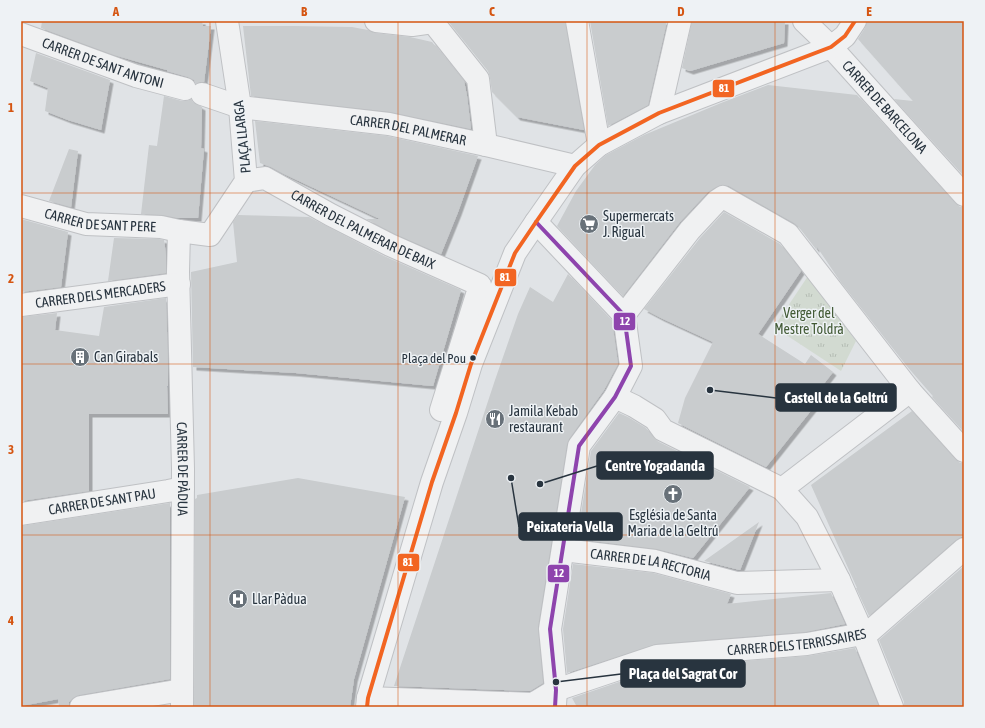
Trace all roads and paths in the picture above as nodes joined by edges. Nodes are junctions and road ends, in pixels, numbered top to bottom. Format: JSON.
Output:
{"nodes":[{"id":1,"x":227,"y":21,"type":"edge"},
{"id":2,"x":376,"y":21,"type":"edge"},
{"id":3,"x":433,"y":21,"type":"edge"},
{"id":4,"x":577,"y":21,"type":"edge"},
{"id":5,"x":680,"y":21,"type":"edge"},
{"id":6,"x":804,"y":21,"type":"edge"},
{"id":7,"x":855,"y":21,"type":"edge"},
{"id":8,"x":21,"y":34,"type":"edge"},
{"id":9,"x":831,"y":47,"type":"junction"},
{"id":10,"x":240,"y":107,"type":"junction"},
{"id":11,"x":659,"y":113,"type":"junction"},
{"id":12,"x":486,"y":145,"type":"junction"},
{"id":13,"x":599,"y":145,"type":"junction"},
{"id":14,"x":575,"y":166,"type":"junction"},
{"id":15,"x":246,"y":181,"type":"junction"},
{"id":16,"x":964,"y":195,"type":"edge"},
{"id":17,"x":21,"y":206,"type":"edge"},
{"id":18,"x":536,"y":222,"type":"junction"},
{"id":19,"x":179,"y":231,"type":"junction"},
{"id":20,"x":179,"y":284,"type":"junction"},
{"id":21,"x":21,"y":305,"type":"edge"},
{"id":22,"x":626,"y":324,"type":"junction"},
{"id":23,"x":910,"y":391,"type":"junction"},
{"id":24,"x":615,"y":397,"type":"junction"},
{"id":25,"x":441,"y":410,"type":"dead end"},
{"id":26,"x":964,"y":451,"type":"edge"},
{"id":27,"x":183,"y":488,"type":"junction"},
{"id":28,"x":782,"y":489,"type":"junction"},
{"id":29,"x":21,"y":514,"type":"edge"},
{"id":30,"x":563,"y":550,"type":"junction"},
{"id":31,"x":964,"y":550,"type":"edge"},
{"id":32,"x":839,"y":580,"type":"junction"},
{"id":33,"x":863,"y":634,"type":"junction"},
{"id":34,"x":182,"y":698,"type":"edge"},
{"id":35,"x":558,"y":701,"type":"edge"},
{"id":36,"x":368,"y":702,"type":"edge"},
{"id":37,"x":81,"y":707,"type":"edge"},
{"id":38,"x":892,"y":707,"type":"edge"}],
"edges":[{"from":1,"to":10,"type":"street","name":"PLAÇA LLARGA"},
{"from":2,"to":3,"type":"street"},
{"from":3,"to":12,"type":"street"},
{"from":4,"to":13,"type":"street"},
{"from":5,"to":11,"type":"street"},
{"from":6,"to":9,"type":"street","name":"CARRER DE BARCELONA"},
{"from":7,"to":9,"type":"street"},
{"from":8,"to":10,"type":"street","name":"CARRER DE SANT ANTONI"},
{"from":9,"to":11,"type":"street"},
{"from":9,"to":16,"type":"street","name":"CARRER DE BARCELONA"},
{"from":10,"to":12,"type":"street","name":"CARRER DEL PALMERAR"},
{"from":10,"to":15,"type":"street","name":"PLAÇA LLARGA"},
{"from":11,"to":13,"type":"street"},
{"from":12,"to":14,"type":"street","name":"CARRER DEL PALMERAR"},
{"from":13,"to":14,"type":"street"},
{"from":14,"to":18,"type":"street"},
{"from":15,"to":19,"type":"street","name":"PLAÇA LLARGA"},
{"from":15,"to":25,"type":"street","name":"CARRER DEL PALMERAR DE BAIX"},
{"from":17,"to":19,"type":"street","name":"CARRER DE SANT PERE"},
{"from":18,"to":22,"type":"street"},
{"from":18,"to":36,"type":"street"},
{"from":19,"to":20,"type":"street","name":"CARRER DE PÀDUA"},
{"from":20,"to":21,"type":"street","name":"CARRER DELS MERCADERS"},
{"from":20,"to":27,"type":"street","name":"CARRER DE PÀDUA"},
{"from":22,"to":23,"type":"street"},
{"from":22,"to":24,"type":"street"},
{"from":23,"to":26,"type":"street"},
{"from":23,"to":28,"type":"street"},
{"from":24,"to":28,"type":"street"},
{"from":24,"to":30,"type":"street"},
{"from":27,"to":29,"type":"street","name":"CARRER DE SANT PAU"},
{"from":27,"to":34,"type":"street","name":"CARRER DE PÀDUA"},
{"from":28,"to":32,"type":"street"},
{"from":30,"to":32,"type":"street","name":"CARRER DE LA RECTORIA"},
{"from":30,"to":35,"type":"street"},
{"from":31,"to":33,"type":"street","name":"CARRER DELS TERRISSAIRES"},
{"from":32,"to":33,"type":"street"},
{"from":33,"to":35,"type":"street","name":"CARRER DELS TERRISSAIRES"},
{"from":33,"to":38,"type":"street"},
{"from":34,"to":37,"type":"street"},
{"from":35,"to":36,"type":"street","name":"CARRER DELS TERRISSAIRES"}]}
